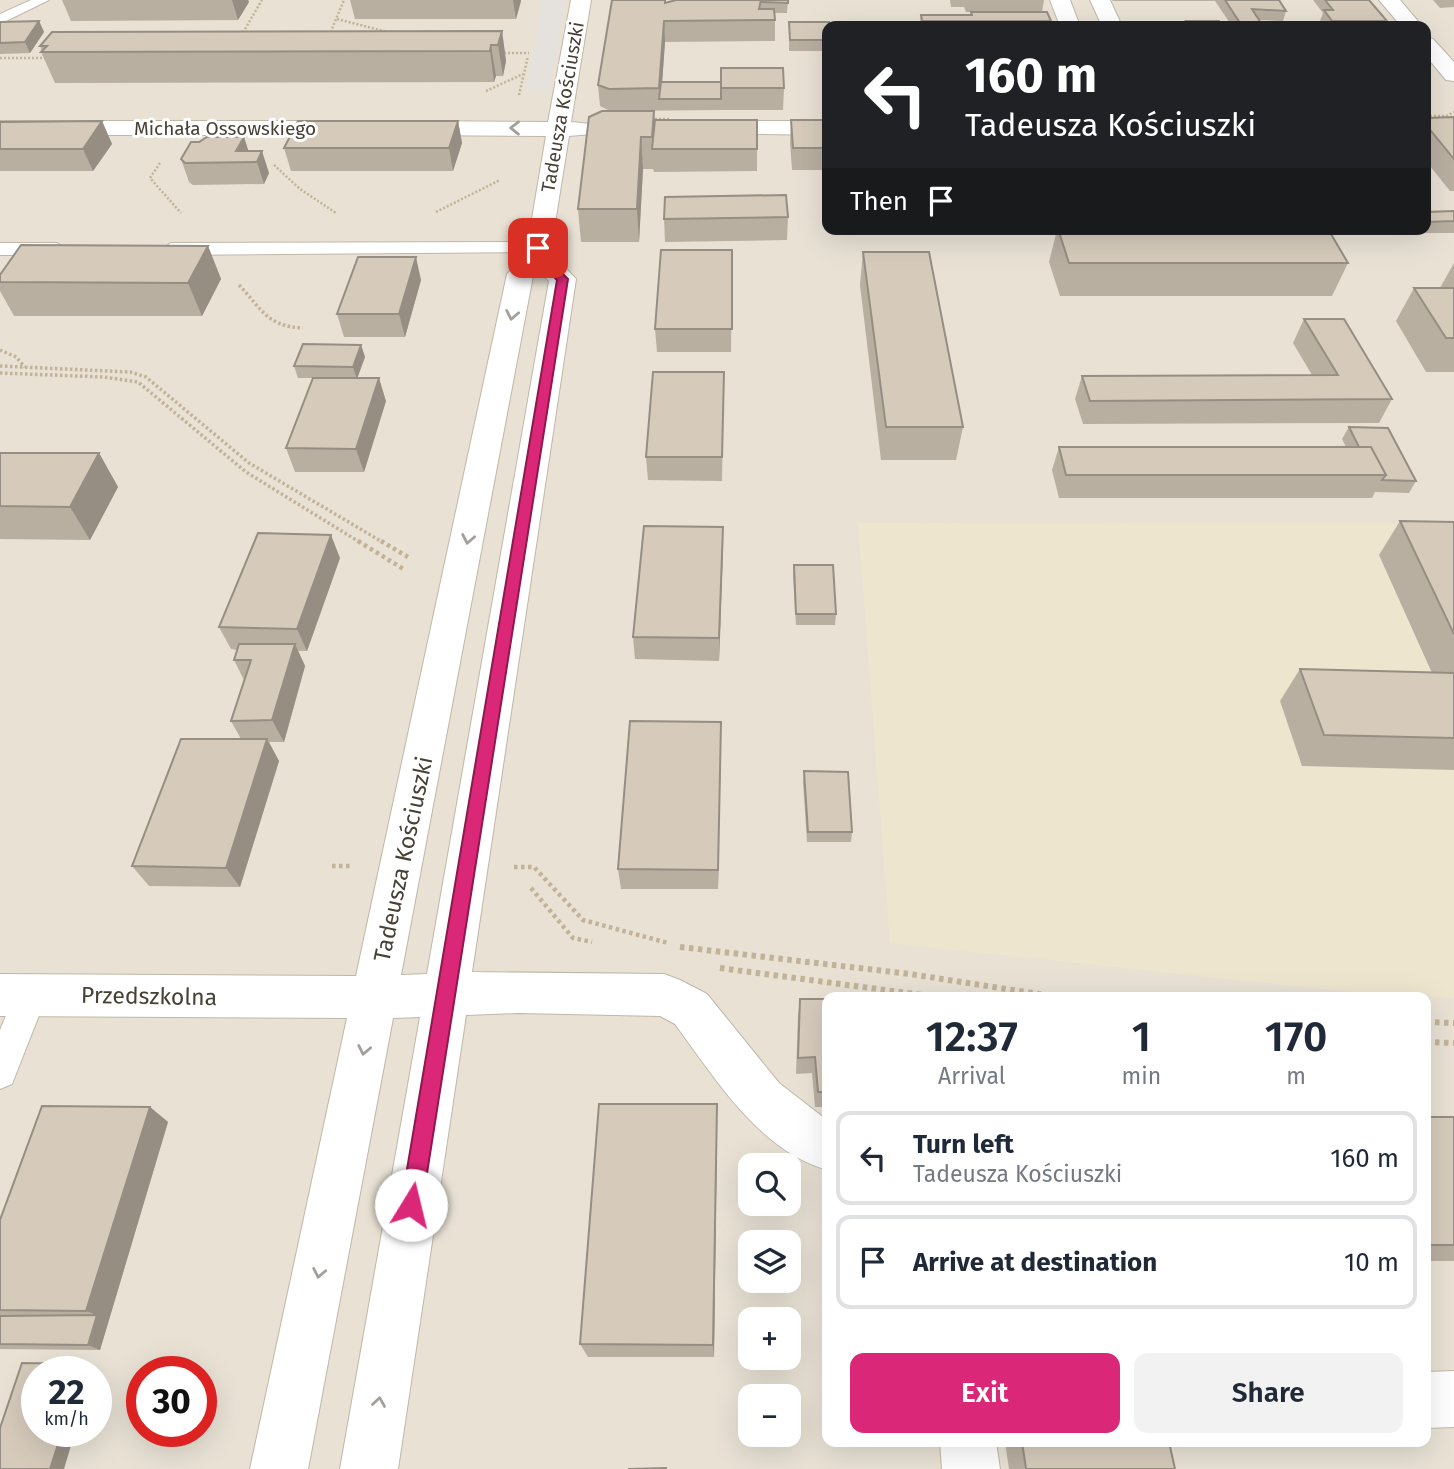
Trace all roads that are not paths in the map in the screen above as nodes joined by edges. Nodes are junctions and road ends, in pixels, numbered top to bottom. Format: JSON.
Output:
{"nodes":[{"id":1,"x":42,"y":0,"type":"edge"},
{"id":2,"x":581,"y":0,"type":"edge"},
{"id":3,"x":1060,"y":0,"type":"edge"},
{"id":4,"x":1100,"y":0,"type":"edge"},
{"id":5,"x":1389,"y":0,"type":"edge"},
{"id":6,"x":0,"y":20,"type":"edge"},
{"id":7,"x":1068,"y":21,"type":"edge"},
{"id":8,"x":1110,"y":21,"type":"edge"},
{"id":9,"x":1408,"y":21,"type":"edge"},
{"id":10,"x":1431,"y":49,"type":"edge"},
{"id":11,"x":1454,"y":75,"type":"edge"},
{"id":12,"x":0,"y":128,"type":"edge"},
{"id":13,"x":683,"y":128,"type":"edge"},
{"id":14,"x":822,"y":128,"type":"edge"},
{"id":15,"x":559,"y":129,"type":"junction"},
{"id":16,"x":607,"y":129,"type":"edge"},
{"id":17,"x":0,"y":249,"type":"edge"},
{"id":18,"x":79,"y":249,"type":"edge"},
{"id":19,"x":158,"y":249,"type":"edge"},
{"id":20,"x":538,"y":252,"type":"junction"},
{"id":21,"x":445,"y":994,"type":"junction"},
{"id":22,"x":15,"y":995,"type":"edge"},
{"id":23,"x":375,"y":998,"type":"junction"},
{"id":24,"x":0,"y":1072,"type":"edge"},
{"id":25,"x":822,"y":1144,"type":"edge"},
{"id":26,"x":1454,"y":1399,"type":"edge"},
{"id":27,"x":1431,"y":1401,"type":"edge"},
{"id":28,"x":969,"y":1447,"type":"edge"},
{"id":29,"x":279,"y":1469,"type":"edge"},
{"id":30,"x":369,"y":1469,"type":"edge"},
{"id":31,"x":971,"y":1469,"type":"edge"}],
"edges":[{"from":1,"to":6,"type":"lane"},
{"from":2,"to":15,"type":"street","name":"Tadeusza Kościuszki"},
{"from":3,"to":7,"type":"street"},
{"from":4,"to":8,"type":"street"},
{"from":5,"to":9,"type":"street"},
{"from":10,"to":11,"type":"street"},
{"from":15,"to":12,"type":"street","name":"Michała Ossowskiego","one_way":true},
{"from":13,"to":14,"type":"street"},
{"from":15,"to":16,"type":"street","name":"Michała Ossowskiego"},
{"from":15,"to":20,"type":"street","name":"Tadeusza Kościuszki"},
{"from":17,"to":18,"type":"lane"},
{"from":19,"to":20,"type":"lane"},
{"from":20,"to":21,"type":"street"},
{"from":20,"to":23,"type":"street","name":"Tadeusza Kościuszki","one_way":true},
{"from":21,"to":23,"type":"street","name":"Przedszkolna"},
{"from":21,"to":25,"type":"street","name":"Przedszkolna"},
{"from":30,"to":21,"type":"street","one_way":true},
{"from":22,"to":23,"type":"street","name":"Przedszkolna"},
{"from":22,"to":24,"type":"lane"},
{"from":23,"to":29,"type":"street","name":"Tadeusza Kościuszki","one_way":true},
{"from":26,"to":27,"type":"street"},
{"from":28,"to":31,"type":"street"}]}
